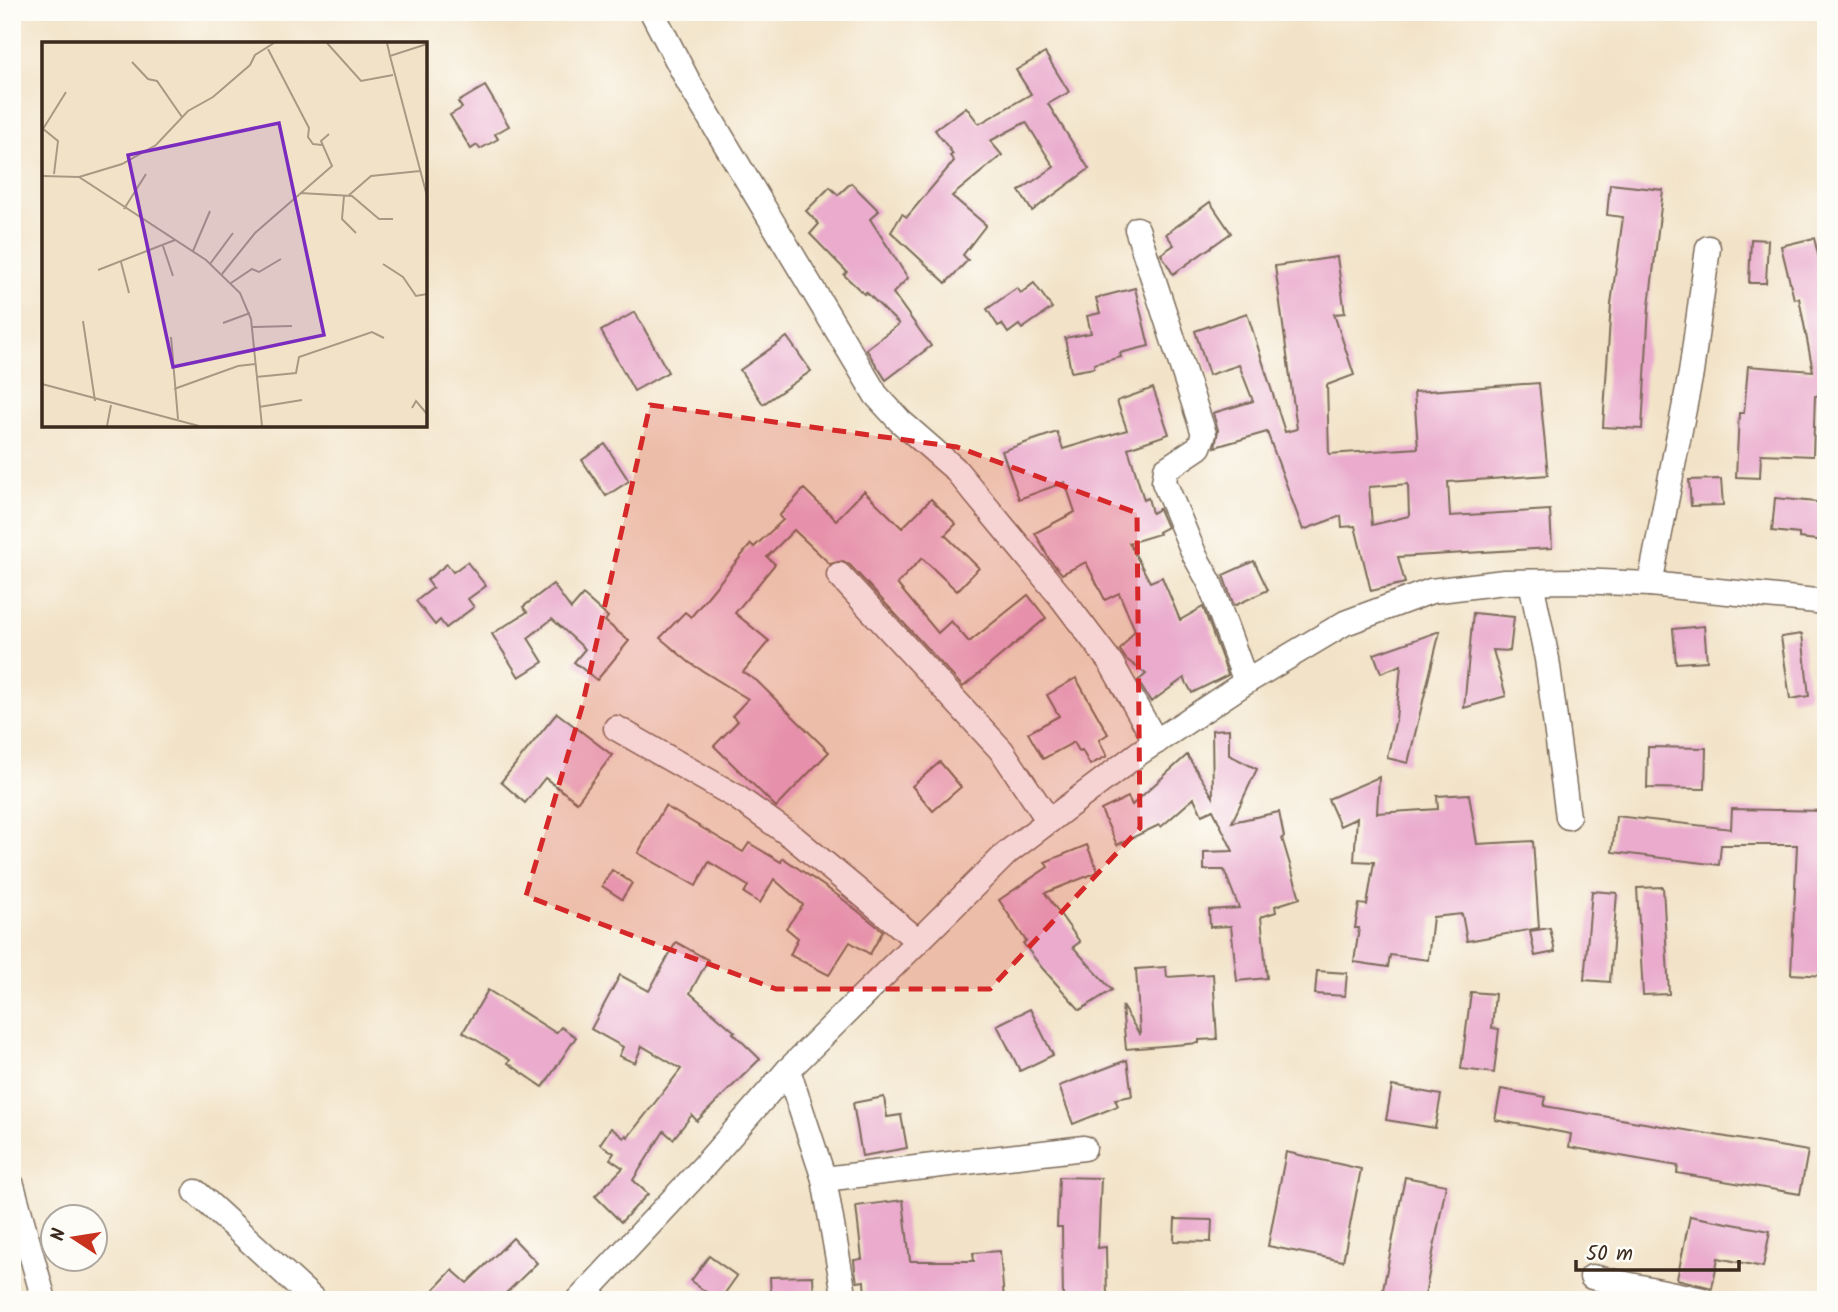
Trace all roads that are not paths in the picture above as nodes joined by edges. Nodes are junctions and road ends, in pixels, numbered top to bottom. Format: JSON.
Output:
{"nodes":[{"id":1,"x":652,"y":12,"type":"edge"},
{"id":2,"x":1137,"y":229,"type":"dead end"},
{"id":3,"x":1708,"y":248,"type":"dead end"},
{"id":4,"x":839,"y":575,"type":"dead end"},
{"id":5,"x":1531,"y":582,"type":"junction"},
{"id":6,"x":1650,"y":584,"type":"junction"},
{"id":7,"x":1826,"y":602,"type":"edge"},
{"id":8,"x":1246,"y":682,"type":"junction"},
{"id":9,"x":616,"y":728,"type":"dead end"},
{"id":10,"x":1156,"y":742,"type":"junction"},
{"id":11,"x":1568,"y":817,"type":"dead end"},
{"id":12,"x":1049,"y":821,"type":"junction"},
{"id":13,"x":917,"y":940,"type":"junction"},
{"id":14,"x":788,"y":1070,"type":"junction"},
{"id":15,"x":1084,"y":1148,"type":"dead end"},
{"id":16,"x":824,"y":1178,"type":"junction"},
{"id":17,"x":12,"y":1185,"type":"edge"},
{"id":18,"x":196,"y":1192,"type":"dead end"},
{"id":19,"x":1592,"y":1277,"type":"dead end"},
{"id":20,"x":44,"y":1300,"type":"edge"},
{"id":21,"x":314,"y":1300,"type":"edge"},
{"id":22,"x":579,"y":1300,"type":"edge"},
{"id":23,"x":845,"y":1300,"type":"edge"},
{"id":24,"x":1703,"y":1300,"type":"edge"}],
"edges":[{"from":1,"to":10,"type":"street"},
{"from":2,"to":8,"type":"street"},
{"from":3,"to":6,"type":"street"},
{"from":4,"to":12,"type":"street"},
{"from":5,"to":6,"type":"street"},
{"from":5,"to":8,"type":"street"},
{"from":5,"to":11,"type":"street"},
{"from":6,"to":7,"type":"street"},
{"from":8,"to":10,"type":"street"},
{"from":9,"to":13,"type":"street"},
{"from":10,"to":12,"type":"street"},
{"from":12,"to":13,"type":"street"},
{"from":13,"to":14,"type":"street"},
{"from":14,"to":16,"type":"street"},
{"from":14,"to":22,"type":"street"},
{"from":15,"to":16,"type":"street"},
{"from":16,"to":23,"type":"street"},
{"from":17,"to":20,"type":"street"},
{"from":18,"to":21,"type":"street"},
{"from":19,"to":24,"type":"street"}]}
